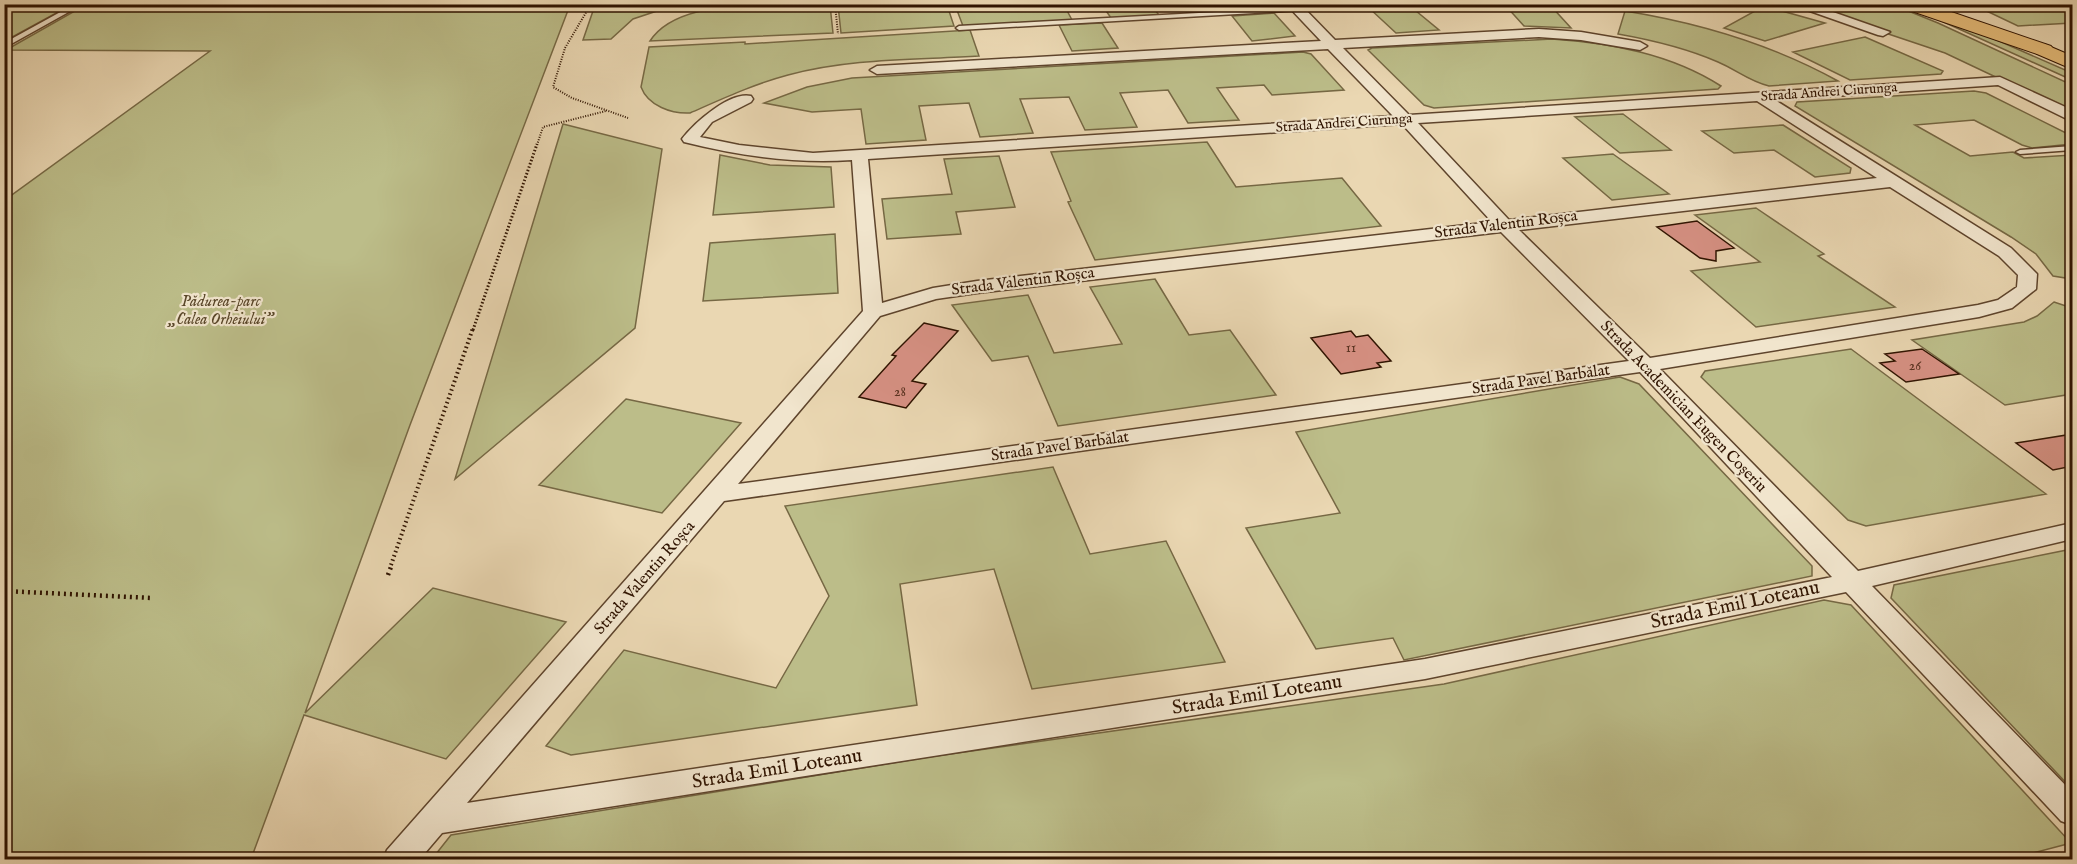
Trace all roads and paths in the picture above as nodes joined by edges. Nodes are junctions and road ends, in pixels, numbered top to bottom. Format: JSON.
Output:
{"nodes":[{"id":1,"x":80,"y":4,"type":"edge"},
{"id":2,"x":591,"y":4,"type":"edge"},
{"id":3,"x":835,"y":4,"type":"edge"},
{"id":4,"x":1408,"y":4,"type":"edge"},
{"id":5,"x":1796,"y":4,"type":"edge"},
{"id":6,"x":1909,"y":4,"type":"edge"},
{"id":7,"x":1941,"y":4,"type":"edge"},
{"id":8,"x":1964,"y":4,"type":"edge"},
{"id":9,"x":1295,"y":7,"type":"edge"},
{"id":10,"x":959,"y":28,"type":"dead end"},
{"id":11,"x":1883,"y":32,"type":"dead end"},
{"id":12,"x":838,"y":34,"type":"dead end"},
{"id":13,"x":1331,"y":44,"type":"junction"},
{"id":14,"x":4,"y":46,"type":"edge"},
{"id":15,"x":1640,"y":46,"type":"dead end"},
{"id":16,"x":2044,"y":50,"type":"junction"},
{"id":17,"x":2073,"y":63,"type":"edge"},
{"id":18,"x":877,"y":70,"type":"dead end"},
{"id":19,"x":1760,"y":97,"type":"junction"},
{"id":20,"x":746,"y":99,"type":"dead end"},
{"id":21,"x":606,"y":111,"type":"junction"},
{"id":22,"x":2073,"y":116,"type":"edge"},
{"id":23,"x":628,"y":118,"type":"dead end"},
{"id":24,"x":1405,"y":119,"type":"junction"},
{"id":25,"x":2073,"y":148,"type":"edge"},
{"id":26,"x":2020,"y":152,"type":"dead end"},
{"id":27,"x":860,"y":155,"type":"junction"},
{"id":28,"x":1895,"y":181,"type":"junction"},
{"id":29,"x":1504,"y":225,"type":"junction"},
{"id":30,"x":873,"y":312,"type":"junction"},
{"id":31,"x":1645,"y":365,"type":"junction"},
{"id":32,"x":717,"y":494,"type":"junction"},
{"id":33,"x":2073,"y":531,"type":"edge"},
{"id":34,"x":388,"y":575,"type":"dead end"},
{"id":35,"x":1850,"y":582,"type":"junction"},
{"id":36,"x":4,"y":591,"type":"edge"},
{"id":37,"x":152,"y":598,"type":"dead end"},
{"id":38,"x":2073,"y":812,"type":"edge"},
{"id":39,"x":435,"y":821,"type":"junction"},
{"id":40,"x":399,"y":860,"type":"edge"}],
"edges":[{"from":1,"to":14,"type":"lane"},
{"from":2,"to":21,"type":"path"},
{"from":3,"to":12,"type":"path"},
{"from":4,"to":9,"type":"lane"},
{"from":5,"to":11,"type":"street"},
{"from":6,"to":16,"type":"main road"},
{"from":7,"to":16,"type":"main road"},
{"from":8,"to":16,"type":"main road"},
{"from":9,"to":10,"type":"lane"},
{"from":9,"to":13,"type":"street","name":"Strada Academician Eugen Coșeriu"},
{"from":13,"to":15,"type":"street"},
{"from":13,"to":18,"type":"street"},
{"from":13,"to":24,"type":"street","name":"Strada Academician Eugen Coșeriu"},
{"from":16,"to":17,"type":"main road"},
{"from":19,"to":22,"type":"street","name":"Strada Andrei Ciurunga"},
{"from":19,"to":24,"type":"street","name":"Strada Andrei Ciurunga"},
{"from":19,"to":28,"type":"street","name":"Strada Pavel Barbălat"},
{"from":20,"to":27,"type":"street","name":"Strada Andrei Ciurunga"},
{"from":21,"to":23,"type":"path"},
{"from":21,"to":34,"type":"path"},
{"from":24,"to":27,"type":"street","name":"Strada Andrei Ciurunga"},
{"from":24,"to":29,"type":"street","name":"Strada Academician Eugen Coșeriu"},
{"from":25,"to":26,"type":"lane"},
{"from":27,"to":30,"type":"street"},
{"from":28,"to":29,"type":"street","name":"Strada Valentin Roșca"},
{"from":28,"to":31,"type":"street","name":"Strada Pavel Barbălat"},
{"from":29,"to":30,"type":"street","name":"Strada Valentin Roșca"},
{"from":29,"to":31,"type":"street","name":"Strada Academician Eugen Coșeriu"},
{"from":30,"to":32,"type":"street","name":"Strada Valentin Roșca"},
{"from":31,"to":32,"type":"street","name":"Strada Pavel Barbălat"},
{"from":31,"to":35,"type":"street","name":"Strada Academician Eugen Coșeriu"},
{"from":32,"to":39,"type":"street","name":"Strada Valentin Roșca"},
{"from":33,"to":35,"type":"street","name":"Strada Emil Loteanu"},
{"from":35,"to":38,"type":"street","name":"Strada Academician Eugen Coșeriu"},
{"from":35,"to":39,"type":"street","name":"Strada Emil Loteanu"},
{"from":36,"to":37,"type":"path"},
{"from":39,"to":40,"type":"street","name":"Strada Valentin Roșca"}]}
